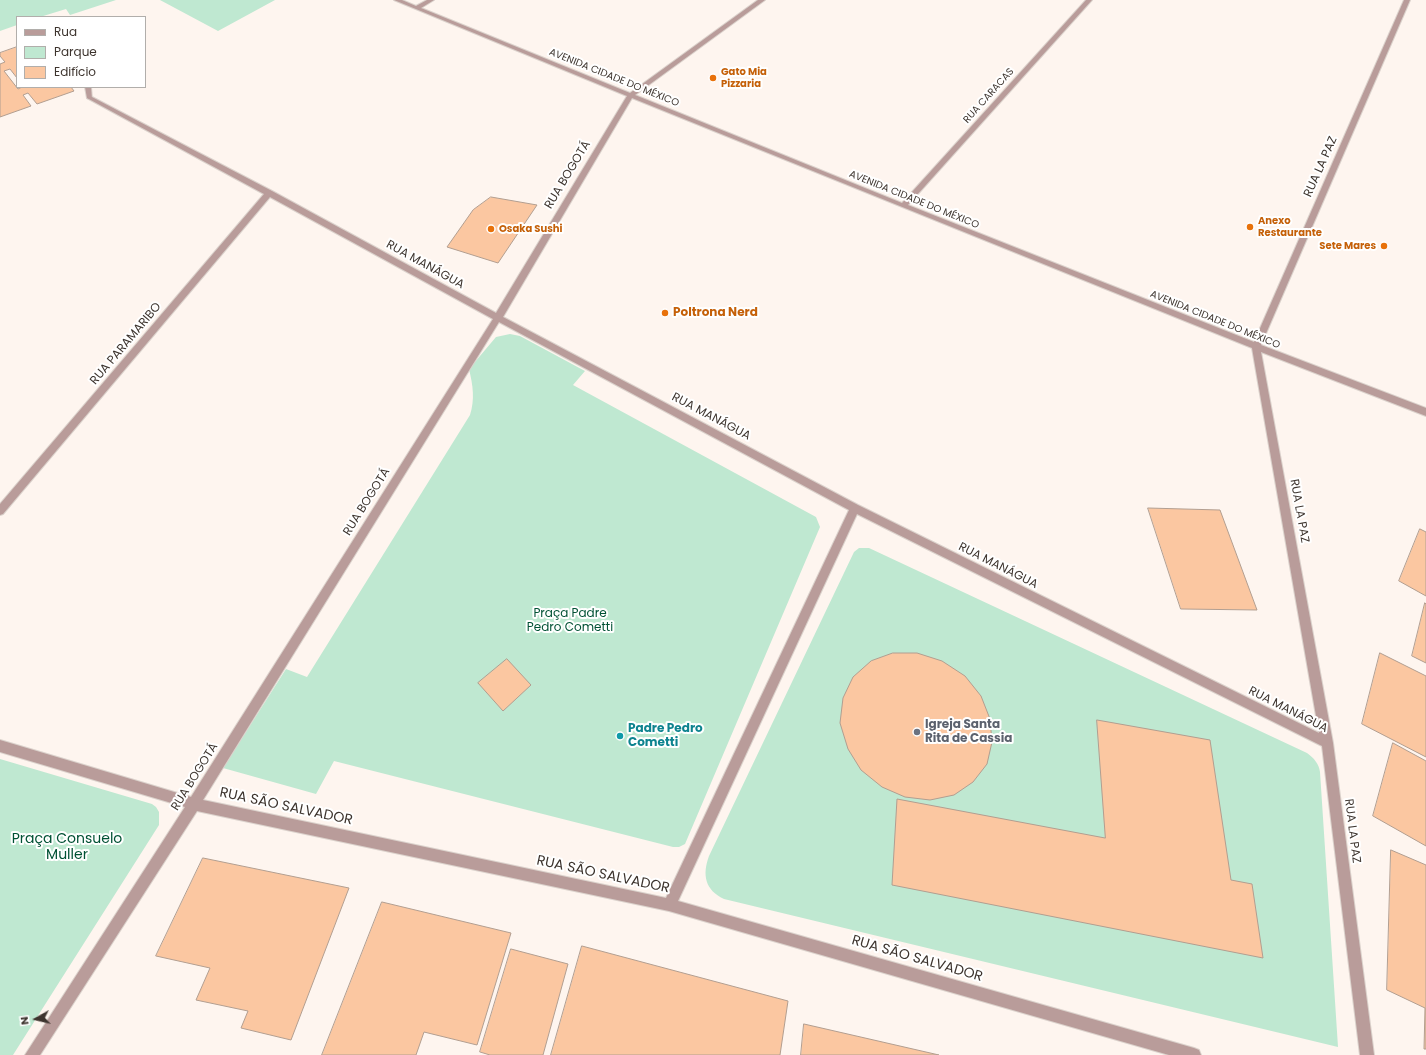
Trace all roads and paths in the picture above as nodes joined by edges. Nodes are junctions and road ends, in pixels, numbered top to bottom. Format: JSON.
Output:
{"nodes":[{"id":1,"x":397,"y":0,"type":"edge"},
{"id":2,"x":431,"y":0,"type":"edge"},
{"id":3,"x":762,"y":0,"type":"edge"},
{"id":4,"x":1089,"y":0,"type":"edge"},
{"id":5,"x":1408,"y":0,"type":"edge"},
{"id":6,"x":417,"y":8,"type":"junction"},
{"id":7,"x":88,"y":88,"type":"edge"},
{"id":8,"x":630,"y":96,"type":"junction"},
{"id":9,"x":269,"y":193,"type":"junction"},
{"id":10,"x":903,"y":206,"type":"junction"},
{"id":11,"x":498,"y":318,"type":"junction"},
{"id":12,"x":1256,"y":347,"type":"junction"},
{"id":13,"x":1426,"y":412,"type":"edge"},
{"id":14,"x":855,"y":508,"type":"junction"},
{"id":15,"x":0,"y":510,"type":"edge"},
{"id":16,"x":1327,"y":744,"type":"junction"},
{"id":17,"x":0,"y":746,"type":"edge"},
{"id":18,"x":194,"y":804,"type":"junction"},
{"id":19,"x":669,"y":905,"type":"junction"},
{"id":20,"x":32,"y":1055,"type":"edge"},
{"id":21,"x":1194,"y":1055,"type":"edge"},
{"id":22,"x":1368,"y":1055,"type":"edge"}],
"edges":[{"from":1,"to":6,"type":"street","name":"AVENIDA CIDADE DO MÉXICO"},
{"from":2,"to":6,"type":"street"},
{"from":3,"to":8,"type":"street","name":"RUA BOGOTÁ"},
{"from":4,"to":10,"type":"street","name":"RUA CARACAS"},
{"from":5,"to":12,"type":"street","name":"RUA LA PAZ"},
{"from":6,"to":8,"type":"street","name":"AVENIDA CIDADE DO MÉXICO"},
{"from":7,"to":9,"type":"street","name":"RUA MANÁGUA"},
{"from":8,"to":10,"type":"street","name":"AVENIDA CIDADE DO MÉXICO"},
{"from":8,"to":11,"type":"street","name":"RUA BOGOTÁ"},
{"from":9,"to":11,"type":"street","name":"RUA MANÁGUA"},
{"from":9,"to":15,"type":"street","name":"RUA PARAMARIBO"},
{"from":10,"to":12,"type":"street","name":"AVENIDA CIDADE DO MÉXICO"},
{"from":11,"to":14,"type":"street","name":"RUA MANÁGUA"},
{"from":11,"to":18,"type":"street","name":"RUA BOGOTÁ"},
{"from":12,"to":13,"type":"street","name":"AVENIDA CIDADE DO MÉXICO"},
{"from":12,"to":16,"type":"street","name":"RUA LA PAZ"},
{"from":14,"to":16,"type":"street","name":"RUA MANÁGUA"},
{"from":14,"to":19,"type":"street"},
{"from":16,"to":22,"type":"street","name":"RUA LA PAZ"},
{"from":17,"to":18,"type":"street","name":"RUA SÃO SALVADOR"},
{"from":18,"to":19,"type":"street","name":"RUA SÃO SALVADOR"},
{"from":18,"to":20,"type":"street","name":"RUA BOGOTÁ"},
{"from":19,"to":21,"type":"street","name":"RUA SÃO SALVADOR"}]}
